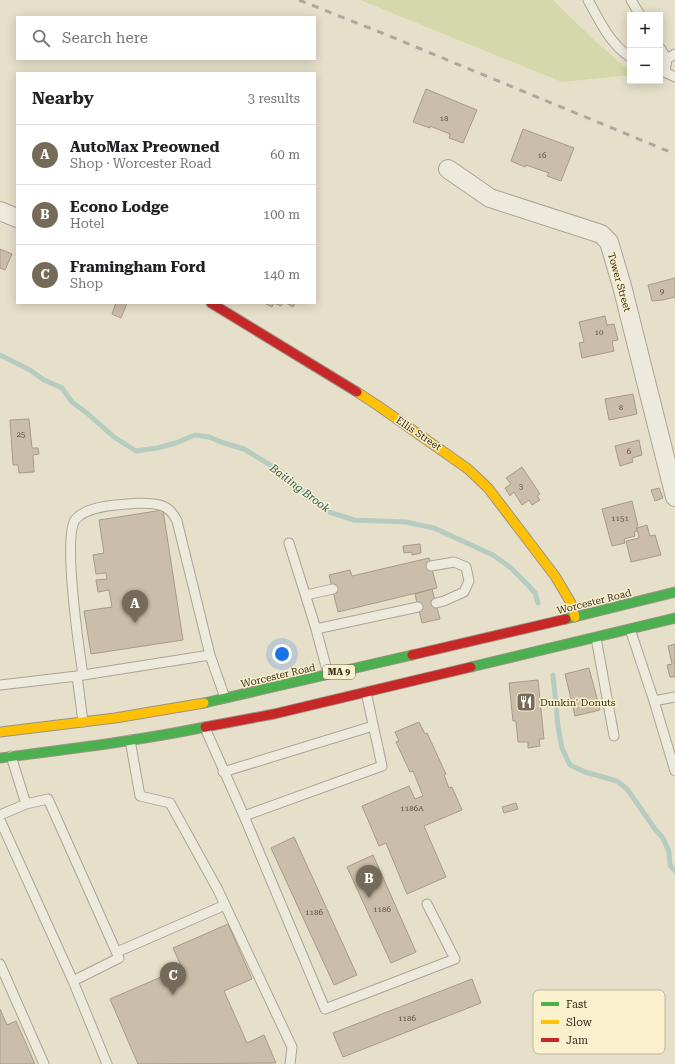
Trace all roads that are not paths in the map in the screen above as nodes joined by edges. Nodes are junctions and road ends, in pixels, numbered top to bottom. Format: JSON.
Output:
{"nodes":[{"id":1,"x":588,"y":0,"type":"edge"},
{"id":2,"x":631,"y":0,"type":"edge"},
{"id":3,"x":638,"y":12,"type":"edge"},
{"id":4,"x":627,"y":54,"type":"edge"},
{"id":5,"x":671,"y":56,"type":"edge"},
{"id":6,"x":663,"y":69,"type":"edge"},
{"id":7,"x":663,"y":71,"type":"edge"},
{"id":8,"x":675,"y":77,"type":"edge"},
{"id":9,"x":448,"y":168,"type":"dead end"},
{"id":10,"x":0,"y":211,"type":"edge"},
{"id":11,"x":16,"y":218,"type":"edge"},
{"id":12,"x":213,"y":304,"type":"edge"},
{"id":13,"x":675,"y":497,"type":"edge"},
{"id":14,"x":289,"y":543,"type":"dead end"},
{"id":15,"x":431,"y":566,"type":"dead end"},
{"id":16,"x":333,"y":589,"type":"dead end"},
{"id":17,"x":675,"y":592,"type":"edge"},
{"id":18,"x":306,"y":595,"type":"junction"},
{"id":19,"x":436,"y":603,"type":"dead end"},
{"id":20,"x":418,"y":607,"type":"dead end"},
{"id":21,"x":576,"y":617,"type":"junction"},
{"id":22,"x":675,"y":618,"type":"edge"},
{"id":23,"x":316,"y":629,"type":"junction"},
{"id":24,"x":630,"y":629,"type":"junction"},
{"id":25,"x":596,"y":638,"type":"junction"},
{"id":26,"x":210,"y":655,"type":"junction"},
{"id":27,"x":328,"y":674,"type":"junction"},
{"id":28,"x":80,"y":676,"type":"junction"},
{"id":29,"x":0,"y":685,"type":"edge"},
{"id":30,"x":366,"y":692,"type":"junction"},
{"id":31,"x":675,"y":697,"type":"edge"},
{"id":32,"x":225,"y":698,"type":"junction"},
{"id":33,"x":654,"y":701,"type":"junction"},
{"id":34,"x":83,"y":722,"type":"junction"},
{"id":35,"x":373,"y":726,"type":"junction"},
{"id":36,"x":0,"y":728,"type":"edge"},
{"id":37,"x":205,"y":728,"type":"junction"},
{"id":38,"x":614,"y":736,"type":"dead end"},
{"id":39,"x":130,"y":740,"type":"junction"},
{"id":40,"x":11,"y":756,"type":"junction"},
{"id":41,"x":0,"y":758,"type":"edge"},
{"id":42,"x":675,"y":771,"type":"edge"},
{"id":43,"x":224,"y":772,"type":"junction"},
{"id":44,"x":26,"y":804,"type":"junction"},
{"id":45,"x":0,"y":815,"type":"edge"},
{"id":46,"x":244,"y":816,"type":"junction"},
{"id":47,"x":0,"y":820,"type":"edge"},
{"id":48,"x":427,"y":904,"type":"dead end"},
{"id":49,"x":225,"y":906,"type":"junction"},
{"id":50,"x":117,"y":952,"type":"junction"},
{"id":51,"x":0,"y":964,"type":"edge"},
{"id":52,"x":73,"y":981,"type":"junction"},
{"id":53,"x":44,"y":1064,"type":"edge"},
{"id":54,"x":107,"y":1064,"type":"edge"},
{"id":55,"x":290,"y":1064,"type":"edge"}],
"edges":[{"from":1,"to":4,"type":"lane"},
{"from":2,"to":3,"type":"lane"},
{"from":5,"to":6,"type":"lane"},
{"from":7,"to":8,"type":"lane"},
{"from":9,"to":13,"type":"street","name":"Tower Street"},
{"from":10,"to":11,"type":"street"},
{"from":12,"to":21,"type":"main road","name":"Ellis Street"},
{"from":14,"to":18,"type":"lane"},
{"from":15,"to":19,"type":"lane"},
{"from":16,"to":18,"type":"lane"},
{"from":17,"to":21,"type":"main road","name":"Worcester Road","number":"MA 9"},
{"from":18,"to":23,"type":"lane"},
{"from":20,"to":23,"type":"lane"},
{"from":21,"to":27,"type":"main road","name":"Worcester Road","number":"MA 9"},
{"from":22,"to":24,"type":"main road"},
{"from":23,"to":27,"type":"lane"},
{"from":24,"to":25,"type":"main road"},
{"from":24,"to":33,"type":"lane"},
{"from":25,"to":30,"type":"main road"},
{"from":25,"to":38,"type":"lane"},
{"from":26,"to":28,"type":"lane"},
{"from":26,"to":28,"type":"lane"},
{"from":26,"to":32,"type":"lane"},
{"from":27,"to":32,"type":"main road","name":"Worcester Road","number":"MA 9"},
{"from":28,"to":29,"type":"lane"},
{"from":28,"to":34,"type":"lane"},
{"from":30,"to":35,"type":"lane"},
{"from":30,"to":37,"type":"main road"},
{"from":31,"to":33,"type":"lane"},
{"from":32,"to":34,"type":"main road","name":"Worcester Road","number":"MA 9"},
{"from":33,"to":42,"type":"lane"},
{"from":34,"to":36,"type":"main road","name":"Worcester Road","number":"MA 9"},
{"from":35,"to":43,"type":"lane"},
{"from":35,"to":46,"type":"lane"},
{"from":37,"to":39,"type":"main road"},
{"from":37,"to":43,"type":"lane"},
{"from":39,"to":40,"type":"main road"},
{"from":39,"to":49,"type":"lane"},
{"from":40,"to":41,"type":"main road"},
{"from":40,"to":44,"type":"lane"},
{"from":43,"to":46,"type":"lane"},
{"from":44,"to":45,"type":"lane"},
{"from":44,"to":50,"type":"lane"},
{"from":46,"to":48,"type":"lane"},
{"from":47,"to":52,"type":"lane"},
{"from":49,"to":50,"type":"lane"},
{"from":49,"to":55,"type":"lane"},
{"from":50,"to":52,"type":"lane"},
{"from":51,"to":53,"type":"lane"},
{"from":52,"to":54,"type":"lane"}]}
